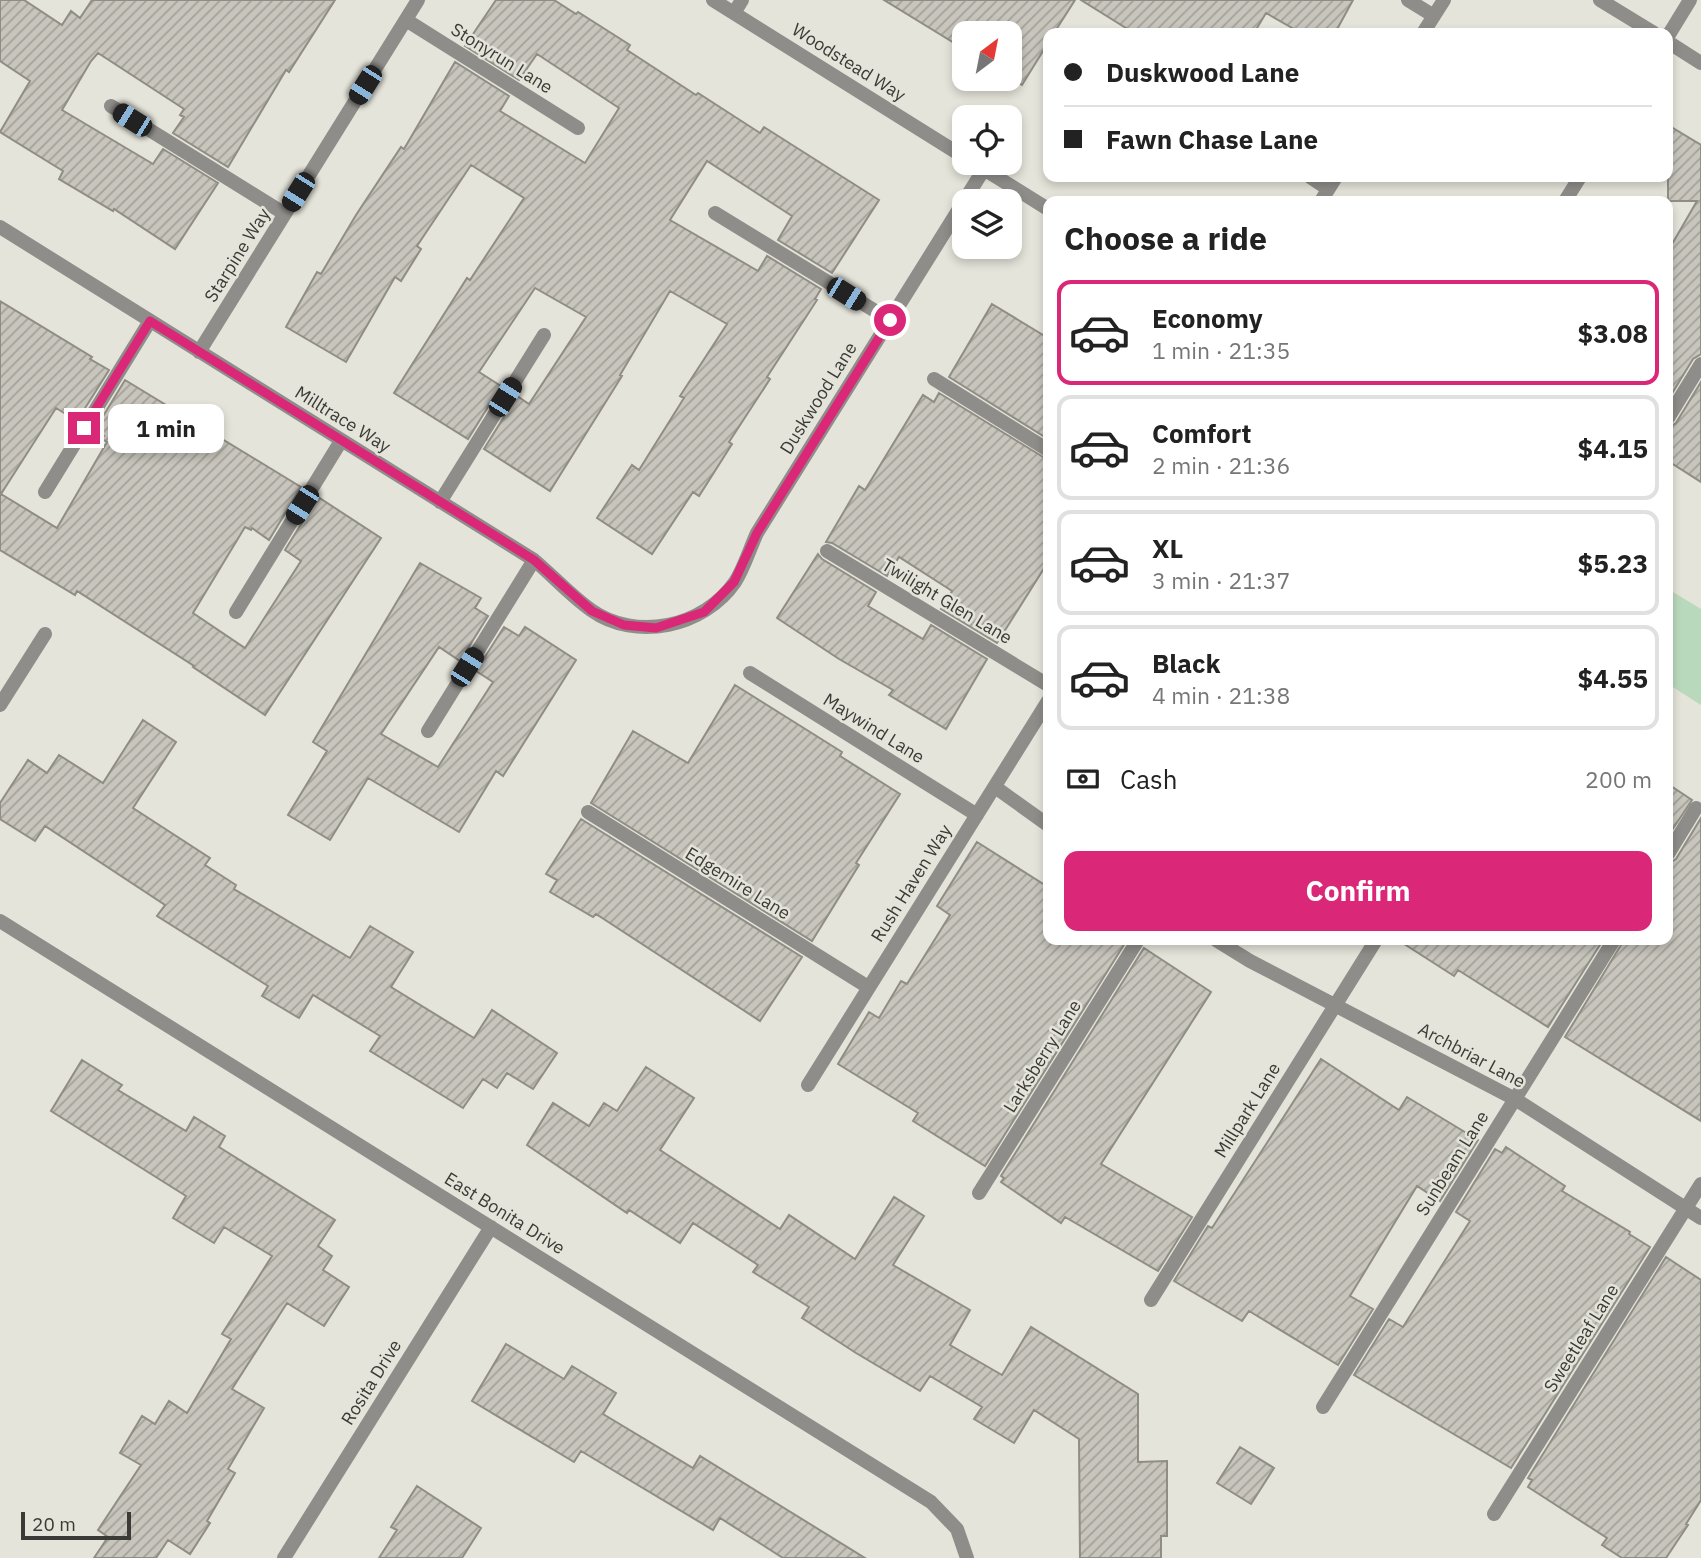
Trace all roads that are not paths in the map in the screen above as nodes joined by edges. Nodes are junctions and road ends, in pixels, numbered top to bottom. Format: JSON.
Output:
{"nodes":[{"id":1,"x":418,"y":0,"type":"edge"},
{"id":2,"x":713,"y":0,"type":"edge"},
{"id":3,"x":742,"y":0,"type":"edge"},
{"id":4,"x":1408,"y":0,"type":"edge"},
{"id":5,"x":1444,"y":0,"type":"edge"},
{"id":6,"x":1601,"y":0,"type":"edge"},
{"id":7,"x":1690,"y":0,"type":"edge"},
{"id":8,"x":734,"y":13,"type":"junction"},
{"id":9,"x":1434,"y":16,"type":"junction"},
{"id":10,"x":406,"y":20,"type":"junction"},
{"id":11,"x":1426,"y":28,"type":"edge"},
{"id":12,"x":1646,"y":28,"type":"edge"},
{"id":13,"x":1673,"y":28,"type":"edge"},
{"id":14,"x":1673,"y":45,"type":"edge"},
{"id":15,"x":1701,"y":63,"type":"edge"},
{"id":16,"x":111,"y":106,"type":"dead end"},
{"id":17,"x":578,"y":128,"type":"dead end"},
{"id":18,"x":952,"y":149,"type":"edge"},
{"id":19,"x":974,"y":175,"type":"edge"},
{"id":20,"x":993,"y":175,"type":"edge"},
{"id":21,"x":1043,"y":206,"type":"edge"},
{"id":22,"x":715,"y":213,"type":"dead end"},
{"id":23,"x":285,"y":214,"type":"junction"},
{"id":24,"x":0,"y":227,"type":"edge"},
{"id":25,"x":890,"y":320,"type":"junction"},
{"id":26,"x":150,"y":321,"type":"junction"},
{"id":27,"x":544,"y":334,"type":"dead end"},
{"id":28,"x":199,"y":352,"type":"junction"},
{"id":29,"x":1701,"y":364,"type":"edge"},
{"id":30,"x":934,"y":379,"type":"dead end"},
{"id":31,"x":1673,"y":410,"type":"edge"},
{"id":32,"x":341,"y":441,"type":"junction"},
{"id":33,"x":1043,"y":447,"type":"edge"},
{"id":34,"x":45,"y":492,"type":"dead end"},
{"id":35,"x":440,"y":502,"type":"junction"},
{"id":36,"x":827,"y":551,"type":"dead end"},
{"id":37,"x":534,"y":560,"type":"junction"},
{"id":38,"x":236,"y":612,"type":"dead end"},
{"id":39,"x":668,"y":626,"type":"joint"},
{"id":40,"x":45,"y":634,"type":"dead end"},
{"id":41,"x":750,"y":673,"type":"dead end"},
{"id":42,"x":1043,"y":682,"type":"edge"},
{"id":43,"x":0,"y":705,"type":"edge"},
{"id":44,"x":1043,"y":709,"type":"edge"},
{"id":45,"x":428,"y":732,"type":"dead end"},
{"id":46,"x":995,"y":787,"type":"junction"},
{"id":47,"x":1696,"y":808,"type":"dead end"},
{"id":48,"x":588,"y":811,"type":"dead end"},
{"id":49,"x":977,"y":815,"type":"junction"},
{"id":50,"x":1043,"y":821,"type":"edge"},
{"id":51,"x":1673,"y":846,"type":"edge"},
{"id":52,"x":0,"y":921,"type":"edge"},
{"id":53,"x":1135,"y":945,"type":"edge"},
{"id":54,"x":1224,"y":945,"type":"edge"},
{"id":55,"x":1373,"y":945,"type":"edge"},
{"id":56,"x":1611,"y":945,"type":"edge"},
{"id":57,"x":868,"y":986,"type":"junction"},
{"id":58,"x":1336,"y":1005,"type":"junction"},
{"id":59,"x":808,"y":1085,"type":"dead end"},
{"id":60,"x":1515,"y":1099,"type":"junction"},
{"id":61,"x":1701,"y":1184,"type":"edge"},
{"id":62,"x":979,"y":1193,"type":"dead end"},
{"id":63,"x":1686,"y":1207,"type":"junction"},
{"id":64,"x":1701,"y":1218,"type":"edge"},
{"id":65,"x":491,"y":1227,"type":"junction"},
{"id":66,"x":1151,"y":1300,"type":"dead end"},
{"id":67,"x":1322,"y":1407,"type":"dead end"},
{"id":68,"x":1494,"y":1514,"type":"dead end"},
{"id":69,"x":284,"y":1558,"type":"edge"},
{"id":70,"x":967,"y":1558,"type":"edge"}],
"edges":[{"from":1,"to":10,"type":"street","name":"Starpine Way"},
{"from":2,"to":8,"type":"street","name":"Woodstead Way"},
{"from":3,"to":8,"type":"street"},
{"from":4,"to":9,"type":"street"},
{"from":5,"to":9,"type":"street"},
{"from":6,"to":12,"type":"street"},
{"from":7,"to":13,"type":"street"},
{"from":8,"to":18,"type":"street","name":"Woodstead Way"},
{"from":9,"to":11,"type":"street"},
{"from":10,"to":17,"type":"street","name":"Stonyrun Lane"},
{"from":10,"to":23,"type":"street","name":"Starpine Way"},
{"from":14,"to":15,"type":"street"},
{"from":16,"to":23,"type":"street"},
{"from":19,"to":25,"type":"street","name":"Duskwood Lane"},
{"from":20,"to":21,"type":"street"},
{"from":22,"to":25,"type":"street"},
{"from":23,"to":28,"type":"street","name":"Starpine Way"},
{"from":24,"to":26,"type":"street","name":"Milltrace Way"},
{"from":25,"to":39,"type":"street","name":"Duskwood Lane"},
{"from":26,"to":28,"type":"street","name":"Milltrace Way"},
{"from":26,"to":34,"type":"street"},
{"from":27,"to":35,"type":"street"},
{"from":28,"to":32,"type":"street","name":"Milltrace Way"},
{"from":29,"to":31,"type":"street"},
{"from":30,"to":33,"type":"street"},
{"from":32,"to":35,"type":"street","name":"Milltrace Way"},
{"from":32,"to":38,"type":"street"},
{"from":35,"to":37,"type":"street","name":"Milltrace Way"},
{"from":36,"to":42,"type":"street","name":"Twilight Glen Lane"},
{"from":37,"to":39,"type":"street","name":"Milltrace Way"},
{"from":37,"to":45,"type":"street"},
{"from":40,"to":43,"type":"street"},
{"from":41,"to":49,"type":"street","name":"Maywind Lane"},
{"from":44,"to":46,"type":"street","name":"Rush Haven Way"},
{"from":46,"to":49,"type":"street","name":"Rush Haven Way"},
{"from":46,"to":50,"type":"street"},
{"from":47,"to":51,"type":"street"},
{"from":48,"to":57,"type":"street","name":"Edgemire Lane"},
{"from":49,"to":57,"type":"street","name":"Rush Haven Way"},
{"from":52,"to":65,"type":"street","name":"East Bonita Drive"},
{"from":53,"to":62,"type":"street","name":"Larksberry Lane"},
{"from":54,"to":58,"type":"street","name":"Archbriar Lane"},
{"from":55,"to":58,"type":"street","name":"Millpark Lane"},
{"from":56,"to":60,"type":"street","name":"Sunbeam Lane"},
{"from":57,"to":59,"type":"street","name":"Rush Haven Way"},
{"from":58,"to":60,"type":"street","name":"Archbriar Lane"},
{"from":58,"to":66,"type":"street","name":"Millpark Lane"},
{"from":60,"to":63,"type":"street","name":"Archbriar Lane"},
{"from":60,"to":67,"type":"street","name":"Sunbeam Lane"},
{"from":61,"to":63,"type":"street","name":"Sweetleaf Lane"},
{"from":63,"to":64,"type":"street","name":"Archbriar Lane"},
{"from":63,"to":68,"type":"street","name":"Sweetleaf Lane"},
{"from":65,"to":69,"type":"street","name":"Rosita Drive"},
{"from":65,"to":70,"type":"street","name":"East Bonita Drive"}]}
